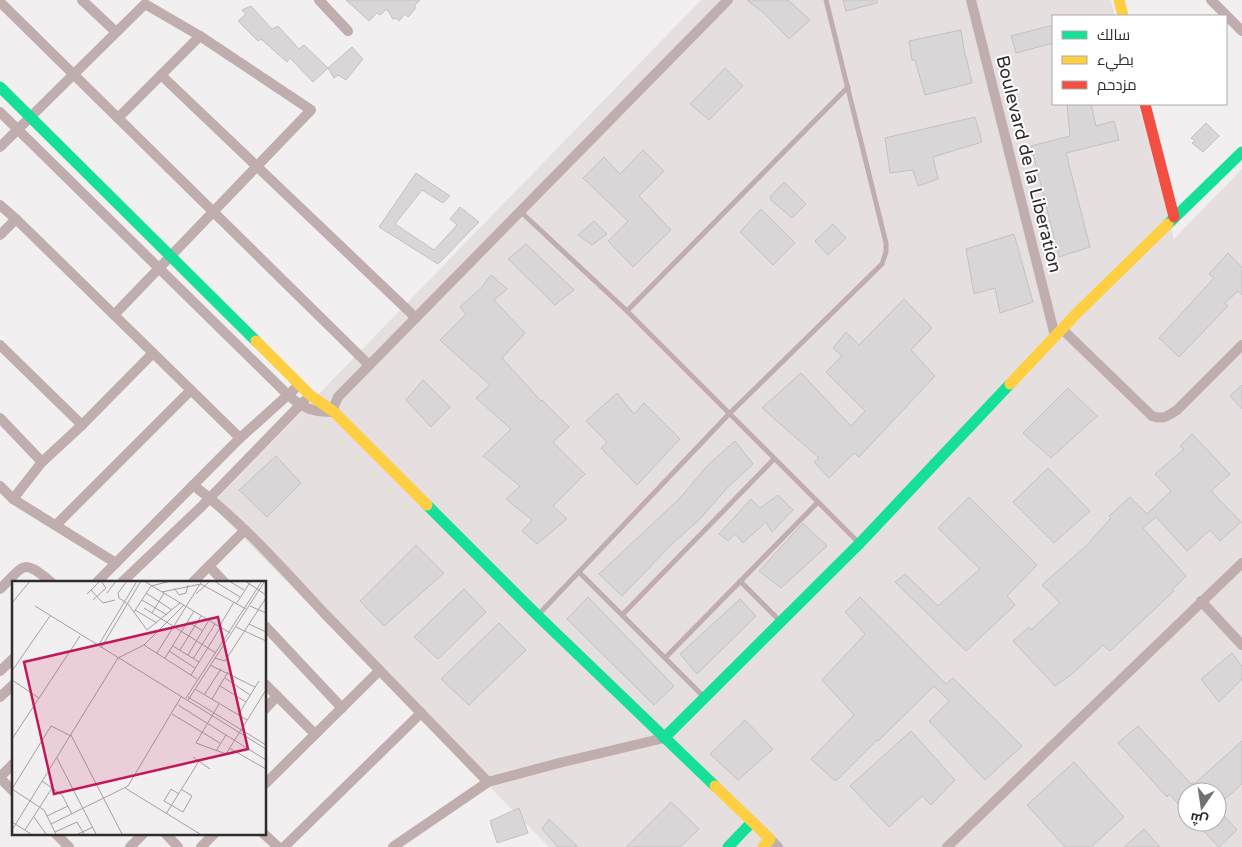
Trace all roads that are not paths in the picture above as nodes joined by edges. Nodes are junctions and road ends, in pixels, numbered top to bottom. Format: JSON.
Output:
{"nodes":[{"id":1,"x":82,"y":0,"type":"edge"},
{"id":2,"x":319,"y":0,"type":"edge"},
{"id":3,"x":728,"y":0,"type":"edge"},
{"id":4,"x":826,"y":0,"type":"edge"},
{"id":5,"x":971,"y":0,"type":"edge"},
{"id":6,"x":1118,"y":0,"type":"edge"},
{"id":7,"x":1210,"y":0,"type":"edge"},
{"id":8,"x":0,"y":2,"type":"edge"},
{"id":9,"x":1122,"y":15,"type":"edge"},
{"id":10,"x":1225,"y":15,"type":"edge"},
{"id":11,"x":1227,"y":16,"type":"edge"},
{"id":12,"x":1242,"y":31,"type":"edge"},
{"id":13,"x":116,"y":32,"type":"junction"},
{"id":14,"x":348,"y":32,"type":"dead end"},
{"id":15,"x":200,"y":36,"type":"junction"},
{"id":16,"x":73,"y":74,"type":"junction"},
{"id":17,"x":161,"y":75,"type":"junction"},
{"id":18,"x":0,"y":87,"type":"edge"},
{"id":19,"x":848,"y":87,"type":"junction"},
{"id":20,"x":1145,"y":105,"type":"edge"},
{"id":21,"x":0,"y":112,"type":"edge"},
{"id":22,"x":30,"y":117,"type":"junction"},
{"id":23,"x":118,"y":118,"type":"junction"},
{"id":24,"x":18,"y":129,"type":"junction"},
{"id":25,"x":0,"y":147,"type":"edge"},
{"id":26,"x":1242,"y":152,"type":"edge"},
{"id":27,"x":258,"y":167,"type":"junction"},
{"id":28,"x":0,"y":205,"type":"edge"},
{"id":29,"x":213,"y":211,"type":"junction"},
{"id":30,"x":520,"y":212,"type":"junction"},
{"id":31,"x":1174,"y":217,"type":"junction"},
{"id":32,"x":16,"y":219,"type":"junction"},
{"id":33,"x":0,"y":235,"type":"edge"},
{"id":34,"x":170,"y":257,"type":"junction"},
{"id":35,"x":158,"y":268,"type":"junction"},
{"id":36,"x":627,"y":311,"type":"junction"},
{"id":37,"x":114,"y":315,"type":"junction"},
{"id":38,"x":416,"y":318,"type":"junction"},
{"id":39,"x":1058,"y":333,"type":"junction"},
{"id":40,"x":0,"y":344,"type":"edge"},
{"id":41,"x":1242,"y":345,"type":"edge"},
{"id":42,"x":153,"y":353,"type":"junction"},
{"id":43,"x":370,"y":365,"type":"junction"},
{"id":44,"x":299,"y":385,"type":"junction"},
{"id":45,"x":192,"y":390,"type":"junction"},
{"id":46,"x":288,"y":395,"type":"junction"},
{"id":47,"x":310,"y":395,"type":"junction"},
{"id":48,"x":300,"y":405,"type":"junction"},
{"id":49,"x":334,"y":412,"type":"junction"},
{"id":50,"x":729,"y":414,"type":"junction"},
{"id":51,"x":0,"y":418,"type":"edge"},
{"id":52,"x":82,"y":425,"type":"junction"},
{"id":53,"x":240,"y":438,"type":"junction"},
{"id":54,"x":774,"y":459,"type":"junction"},
{"id":55,"x":42,"y":462,"type":"junction"},
{"id":56,"x":193,"y":485,"type":"junction"},
{"id":57,"x":0,"y":486,"type":"edge"},
{"id":58,"x":210,"y":498,"type":"junction"},
{"id":59,"x":13,"y":499,"type":"junction"},
{"id":60,"x":818,"y":502,"type":"junction"},
{"id":61,"x":56,"y":526,"type":"junction"},
{"id":62,"x":245,"y":530,"type":"junction"},
{"id":63,"x":860,"y":543,"type":"junction"},
{"id":64,"x":116,"y":563,"type":"junction"},
{"id":65,"x":1242,"y":563,"type":"edge"},
{"id":66,"x":209,"y":566,"type":"junction"},
{"id":67,"x":579,"y":572,"type":"junction"},
{"id":68,"x":50,"y":581,"type":"edge"},
{"id":69,"x":97,"y":581,"type":"edge"},
{"id":70,"x":123,"y":581,"type":"edge"},
{"id":71,"x":194,"y":581,"type":"edge"},
{"id":72,"x":223,"y":581,"type":"edge"},
{"id":73,"x":740,"y":581,"type":"junction"},
{"id":74,"x":0,"y":589,"type":"edge"},
{"id":75,"x":1200,"y":601,"type":"junction"},
{"id":76,"x":622,"y":615,"type":"junction"},
{"id":77,"x":538,"y":616,"type":"junction"},
{"id":78,"x":781,"y":622,"type":"junction"},
{"id":79,"x":266,"y":627,"type":"edge"},
{"id":80,"x":1242,"y":645,"type":"edge"},
{"id":81,"x":665,"y":658,"type":"junction"},
{"id":82,"x":12,"y":660,"type":"edge"},
{"id":83,"x":0,"y":671,"type":"edge"},
{"id":84,"x":379,"y":671,"type":"junction"},
{"id":85,"x":266,"y":685,"type":"edge"},
{"id":86,"x":12,"y":686,"type":"edge"},
{"id":87,"x":277,"y":696,"type":"junction"},
{"id":88,"x":0,"y":697,"type":"edge"},
{"id":89,"x":705,"y":697,"type":"junction"},
{"id":90,"x":266,"y":708,"type":"edge"},
{"id":91,"x":342,"y":708,"type":"junction"},
{"id":92,"x":420,"y":713,"type":"junction"},
{"id":93,"x":315,"y":734,"type":"junction"},
{"id":94,"x":664,"y":738,"type":"junction"},
{"id":95,"x":12,"y":766,"type":"edge"},
{"id":96,"x":1,"y":782,"type":"edge"},
{"id":97,"x":488,"y":782,"type":"junction"},
{"id":98,"x":266,"y":783,"type":"edge"},
{"id":99,"x":12,"y":790,"type":"edge"},
{"id":100,"x":752,"y":822,"type":"junction"},
{"id":101,"x":59,"y":834,"type":"edge"},
{"id":102,"x":143,"y":834,"type":"edge"},
{"id":103,"x":165,"y":834,"type":"edge"},
{"id":104,"x":214,"y":834,"type":"edge"},
{"id":105,"x":264,"y":834,"type":"edge"},
{"id":106,"x":770,"y":844,"type":"edge"},
{"id":107,"x":69,"y":847,"type":"edge"},
{"id":108,"x":130,"y":847,"type":"edge"},
{"id":109,"x":178,"y":847,"type":"edge"},
{"id":110,"x":201,"y":847,"type":"edge"},
{"id":111,"x":278,"y":847,"type":"edge"},
{"id":112,"x":284,"y":847,"type":"edge"},
{"id":113,"x":393,"y":847,"type":"edge"},
{"id":114,"x":728,"y":847,"type":"edge"},
{"id":115,"x":947,"y":847,"type":"edge"}],
"edges":[{"from":1,"to":13,"type":"street"},
{"from":2,"to":14,"type":"street"},
{"from":3,"to":30,"type":"street"},
{"from":4,"to":19,"type":"lane"},
{"from":5,"to":39,"type":"street","name":"Boulevard de la Liberation"},
{"from":6,"to":9,"type":"street"},
{"from":7,"to":10,"type":"street"},
{"from":8,"to":16,"type":"street"},
{"from":11,"to":12,"type":"street"},
{"from":13,"to":15,"type":"street"},
{"from":13,"to":16,"type":"street"},
{"from":15,"to":17,"type":"street"},
{"from":15,"to":27,"type":"street"},
{"from":16,"to":22,"type":"street"},
{"from":16,"to":23,"type":"street"},
{"from":17,"to":23,"type":"street"},
{"from":17,"to":27,"type":"street"},
{"from":18,"to":22,"type":"street"},
{"from":19,"to":36,"type":"lane"},
{"from":19,"to":50,"type":"lane"},
{"from":20,"to":31,"type":"street"},
{"from":21,"to":24,"type":"street"},
{"from":22,"to":24,"type":"street"},
{"from":22,"to":34,"type":"street"},
{"from":23,"to":29,"type":"street"},
{"from":24,"to":25,"type":"street"},
{"from":24,"to":35,"type":"street"},
{"from":26,"to":31,"type":"street"},
{"from":27,"to":29,"type":"street"},
{"from":27,"to":38,"type":"street"},
{"from":28,"to":32,"type":"street"},
{"from":29,"to":34,"type":"street"},
{"from":29,"to":43,"type":"street"},
{"from":30,"to":36,"type":"lane"},
{"from":30,"to":38,"type":"street"},
{"from":31,"to":39,"type":"street"},
{"from":32,"to":33,"type":"street"},
{"from":32,"to":37,"type":"street"},
{"from":34,"to":35,"type":"street"},
{"from":34,"to":44,"type":"street"},
{"from":35,"to":37,"type":"street"},
{"from":35,"to":46,"type":"street"},
{"from":36,"to":50,"type":"lane"},
{"from":37,"to":42,"type":"street"},
{"from":38,"to":43,"type":"street"},
{"from":39,"to":41,"type":"street"},
{"from":39,"to":63,"type":"street"},
{"from":40,"to":52,"type":"street"},
{"from":42,"to":45,"type":"street"},
{"from":42,"to":52,"type":"street"},
{"from":43,"to":49,"type":"street"},
{"from":44,"to":46,"type":"street"},
{"from":44,"to":47,"type":"street"},
{"from":45,"to":53,"type":"street"},
{"from":45,"to":61,"type":"street"},
{"from":46,"to":48,"type":"street"},
{"from":46,"to":53,"type":"street"},
{"from":47,"to":48,"type":"street"},
{"from":47,"to":49,"type":"street"},
{"from":48,"to":49,"type":"street"},
{"from":48,"to":58,"type":"street"},
{"from":49,"to":77,"type":"street"},
{"from":50,"to":54,"type":"lane"},
{"from":50,"to":67,"type":"lane"},
{"from":51,"to":55,"type":"street"},
{"from":52,"to":55,"type":"street"},
{"from":53,"to":56,"type":"street"},
{"from":54,"to":60,"type":"lane"},
{"from":54,"to":76,"type":"lane"},
{"from":55,"to":59,"type":"street"},
{"from":56,"to":58,"type":"street"},
{"from":56,"to":64,"type":"street"},
{"from":57,"to":59,"type":"street"},
{"from":58,"to":62,"type":"street"},
{"from":58,"to":70,"type":"street"},
{"from":59,"to":61,"type":"street"},
{"from":60,"to":63,"type":"lane"},
{"from":60,"to":73,"type":"lane"},
{"from":61,"to":64,"type":"street"},
{"from":62,"to":66,"type":"street"},
{"from":62,"to":84,"type":"street"},
{"from":63,"to":78,"type":"street"},
{"from":64,"to":69,"type":"street"},
{"from":65,"to":75,"type":"street"},
{"from":66,"to":71,"type":"street"},
{"from":66,"to":72,"type":"street"},
{"from":67,"to":76,"type":"lane"},
{"from":67,"to":77,"type":"lane"},
{"from":68,"to":74,"type":"street"},
{"from":73,"to":78,"type":"lane"},
{"from":73,"to":81,"type":"lane"},
{"from":75,"to":80,"type":"street"},
{"from":75,"to":115,"type":"street"},
{"from":76,"to":81,"type":"lane"},
{"from":77,"to":94,"type":"street"},
{"from":78,"to":89,"type":"street"},
{"from":79,"to":91,"type":"street"},
{"from":81,"to":89,"type":"lane"},
{"from":82,"to":83,"type":"street"},
{"from":84,"to":91,"type":"street"},
{"from":84,"to":92,"type":"street"},
{"from":85,"to":87,"type":"street"},
{"from":86,"to":88,"type":"street"},
{"from":87,"to":90,"type":"street"},
{"from":87,"to":93,"type":"street"},
{"from":89,"to":94,"type":"street"},
{"from":91,"to":93,"type":"street"},
{"from":92,"to":97,"type":"street"},
{"from":92,"to":112,"type":"street"},
{"from":93,"to":98,"type":"street"},
{"from":94,"to":97,"type":"street"},
{"from":94,"to":100,"type":"street"},
{"from":95,"to":96,"type":"street"},
{"from":96,"to":99,"type":"street"},
{"from":97,"to":113,"type":"street"},
{"from":100,"to":106,"type":"street"},
{"from":100,"to":114,"type":"street"},
{"from":101,"to":107,"type":"street"},
{"from":102,"to":108,"type":"street"},
{"from":103,"to":109,"type":"street"},
{"from":104,"to":110,"type":"street"},
{"from":105,"to":111,"type":"street"}]}
